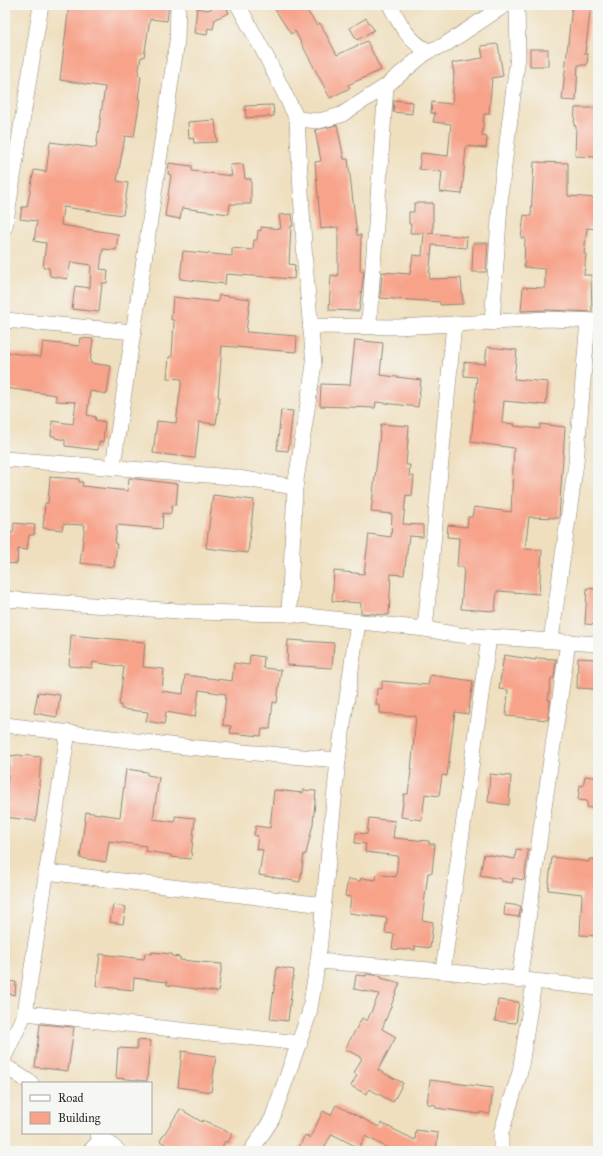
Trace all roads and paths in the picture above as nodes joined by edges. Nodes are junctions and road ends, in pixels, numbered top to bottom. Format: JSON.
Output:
{"nodes":[{"id":1,"x":41,"y":5,"type":"edge"},
{"id":2,"x":178,"y":5,"type":"edge"},
{"id":3,"x":238,"y":5,"type":"edge"},
{"id":4,"x":390,"y":5,"type":"edge"},
{"id":5,"x":506,"y":5,"type":"edge"},
{"id":6,"x":517,"y":5,"type":"edge"},
{"id":7,"x":428,"y":51,"type":"junction"},
{"id":8,"x":386,"y":86,"type":"junction"},
{"id":9,"x":297,"y":119,"type":"junction"},
{"id":10,"x":5,"y":227,"type":"edge"},
{"id":11,"x":5,"y":320,"type":"edge"},
{"id":12,"x":593,"y":321,"type":"edge"},
{"id":13,"x":369,"y":322,"type":"dead end"},
{"id":14,"x":492,"y":323,"type":"junction"},
{"id":15,"x":454,"y":324,"type":"junction"},
{"id":16,"x":310,"y":326,"type":"junction"},
{"id":17,"x":134,"y":332,"type":"junction"},
{"id":18,"x":5,"y":458,"type":"edge"},
{"id":19,"x":113,"y":466,"type":"junction"},
{"id":20,"x":295,"y":487,"type":"junction"},
{"id":21,"x":5,"y":599,"type":"edge"},
{"id":22,"x":289,"y":614,"type":"junction"},
{"id":23,"x":358,"y":622,"type":"junction"},
{"id":24,"x":424,"y":629,"type":"junction"},
{"id":25,"x":489,"y":637,"type":"junction"},
{"id":26,"x":551,"y":640,"type":"junction"},
{"id":27,"x":568,"y":642,"type":"junction"},
{"id":28,"x":598,"y":644,"type":"edge"},
{"id":29,"x":5,"y":725,"type":"edge"},
{"id":30,"x":68,"y":732,"type":"junction"},
{"id":31,"x":338,"y":760,"type":"junction"},
{"id":32,"x":46,"y":872,"type":"junction"},
{"id":33,"x":324,"y":905,"type":"junction"},
{"id":34,"x":318,"y":961,"type":"junction"},
{"id":35,"x":443,"y":971,"type":"junction"},
{"id":36,"x":527,"y":982,"type":"junction"},
{"id":37,"x":598,"y":988,"type":"edge"},
{"id":38,"x":25,"y":1013,"type":"junction"},
{"id":39,"x":300,"y":1043,"type":"junction"},
{"id":40,"x":5,"y":1056,"type":"edge"},
{"id":41,"x":5,"y":1066,"type":"edge"},
{"id":42,"x":29,"y":1082,"type":"edge"},
{"id":43,"x":100,"y":1135,"type":"edge"},
{"id":44,"x":90,"y":1151,"type":"edge"},
{"id":45,"x":118,"y":1151,"type":"edge"},
{"id":46,"x":251,"y":1151,"type":"edge"},
{"id":47,"x":501,"y":1151,"type":"edge"}],
"edges":[{"from":1,"to":10,"type":"street"},
{"from":2,"to":17,"type":"street"},
{"from":3,"to":9,"type":"street"},
{"from":4,"to":7,"type":"street"},
{"from":5,"to":7,"type":"street"},
{"from":6,"to":14,"type":"street"},
{"from":7,"to":8,"type":"street"},
{"from":8,"to":9,"type":"street"},
{"from":8,"to":13,"type":"street"},
{"from":9,"to":16,"type":"street"},
{"from":11,"to":17,"type":"street"},
{"from":12,"to":14,"type":"street"},
{"from":12,"to":26,"type":"street"},
{"from":14,"to":15,"type":"street"},
{"from":15,"to":16,"type":"street"},
{"from":15,"to":24,"type":"street"},
{"from":16,"to":20,"type":"street"},
{"from":17,"to":19,"type":"street"},
{"from":18,"to":19,"type":"street"},
{"from":19,"to":20,"type":"street"},
{"from":20,"to":22,"type":"street"},
{"from":21,"to":22,"type":"street"},
{"from":22,"to":23,"type":"street"},
{"from":23,"to":24,"type":"street"},
{"from":23,"to":31,"type":"street"},
{"from":24,"to":25,"type":"street"},
{"from":25,"to":26,"type":"street"},
{"from":25,"to":35,"type":"street"},
{"from":26,"to":27,"type":"street"},
{"from":27,"to":28,"type":"street"},
{"from":27,"to":36,"type":"street"},
{"from":29,"to":30,"type":"street"},
{"from":30,"to":31,"type":"street"},
{"from":30,"to":32,"type":"street"},
{"from":31,"to":33,"type":"street"},
{"from":32,"to":33,"type":"street"},
{"from":32,"to":38,"type":"street"},
{"from":33,"to":34,"type":"street"},
{"from":34,"to":35,"type":"street"},
{"from":34,"to":39,"type":"street"},
{"from":35,"to":36,"type":"street"},
{"from":36,"to":37,"type":"street"},
{"from":36,"to":47,"type":"street"},
{"from":38,"to":39,"type":"street"},
{"from":38,"to":40,"type":"street"},
{"from":39,"to":46,"type":"street"},
{"from":41,"to":42,"type":"street"},
{"from":43,"to":44,"type":"street"},
{"from":43,"to":45,"type":"street"}]}
